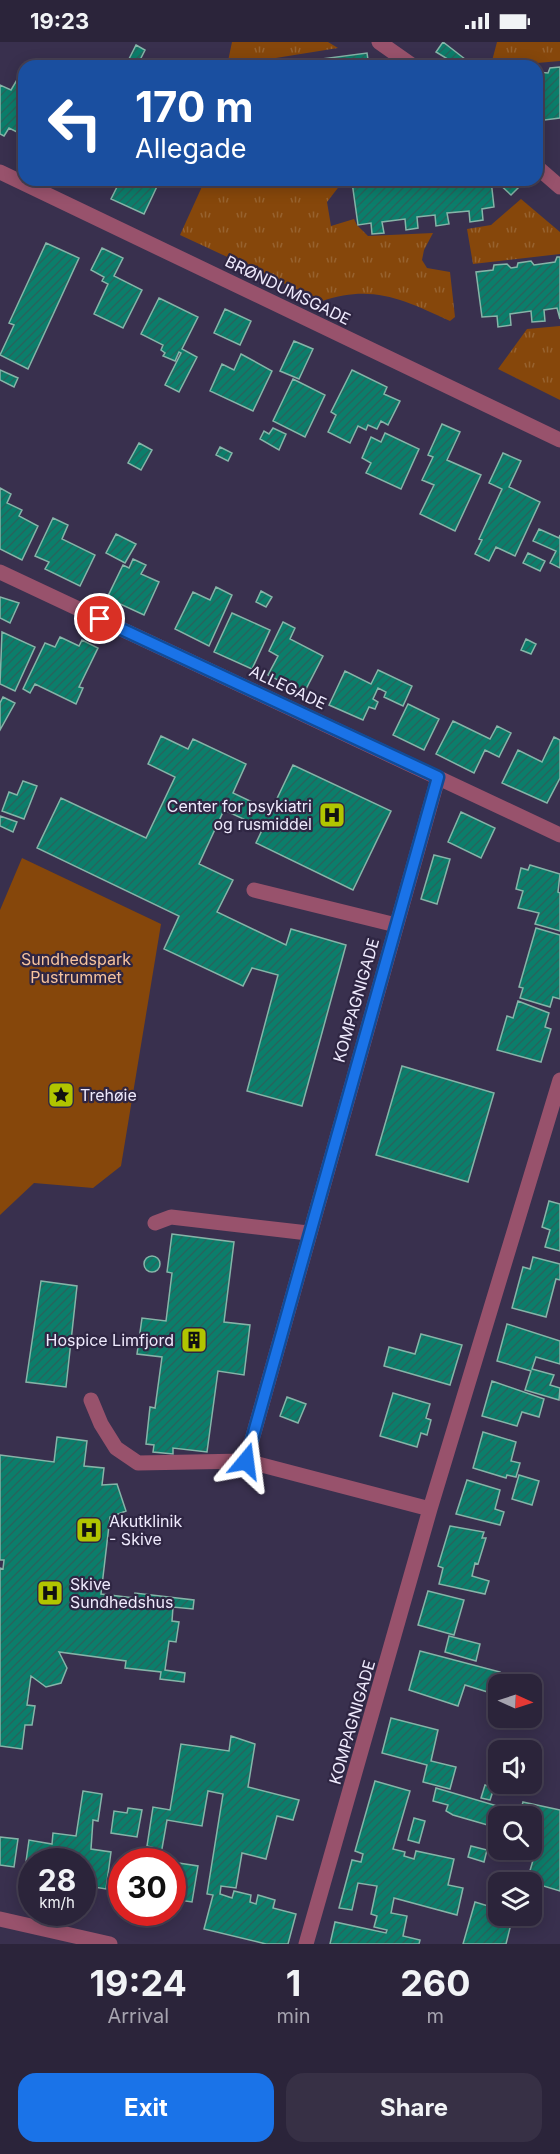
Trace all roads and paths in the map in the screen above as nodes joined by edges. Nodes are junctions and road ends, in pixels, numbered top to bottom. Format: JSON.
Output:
{"nodes":[{"id":1,"x":379,"y":42,"type":"edge"},
{"id":2,"x":404,"y":60,"type":"edge"},
{"id":3,"x":0,"y":172,"type":"edge"},
{"id":4,"x":543,"y":172,"type":"edge"},
{"id":5,"x":18,"y":181,"type":"edge"},
{"id":6,"x":29,"y":186,"type":"edge"},
{"id":7,"x":560,"y":187,"type":"edge"},
{"id":8,"x":560,"y":440,"type":"edge"},
{"id":9,"x":0,"y":572,"type":"edge"},
{"id":10,"x":438,"y":777,"type":"junction"},
{"id":11,"x":560,"y":835,"type":"edge"},
{"id":12,"x":254,"y":890,"type":"dead end"},
{"id":13,"x":396,"y":925,"type":"junction"},
{"id":14,"x":560,"y":1080,"type":"edge"},
{"id":15,"x":155,"y":1223,"type":"dead end"},
{"id":16,"x":308,"y":1233,"type":"junction"},
{"id":17,"x":91,"y":1400,"type":"dead end"},
{"id":18,"x":246,"y":1461,"type":"junction"},
{"id":19,"x":430,"y":1509,"type":"junction"},
{"id":20,"x":0,"y":1918,"type":"edge"},
{"id":21,"x":110,"y":1944,"type":"edge"},
{"id":22,"x":306,"y":1944,"type":"edge"}],
"edges":[{"from":1,"to":2,"type":"street"},
{"from":3,"to":5,"type":"street","name":"BRØNDUMSGADE"},
{"from":4,"to":7,"type":"street"},
{"from":6,"to":8,"type":"street","name":"BRØNDUMSGADE"},
{"from":9,"to":10,"type":"street","name":"ALLEGADE"},
{"from":10,"to":11,"type":"street","name":"ALLEGADE"},
{"from":10,"to":13,"type":"street","name":"KOMPAGNIGADE"},
{"from":12,"to":13,"type":"street"},
{"from":13,"to":16,"type":"street","name":"KOMPAGNIGADE"},
{"from":14,"to":19,"type":"street","name":"KOMPAGNIGADE"},
{"from":15,"to":16,"type":"street"},
{"from":16,"to":18,"type":"street","name":"KOMPAGNIGADE"},
{"from":17,"to":18,"type":"street"},
{"from":18,"to":19,"type":"street"},
{"from":19,"to":22,"type":"street","name":"KOMPAGNIGADE"},
{"from":20,"to":21,"type":"street"}]}
